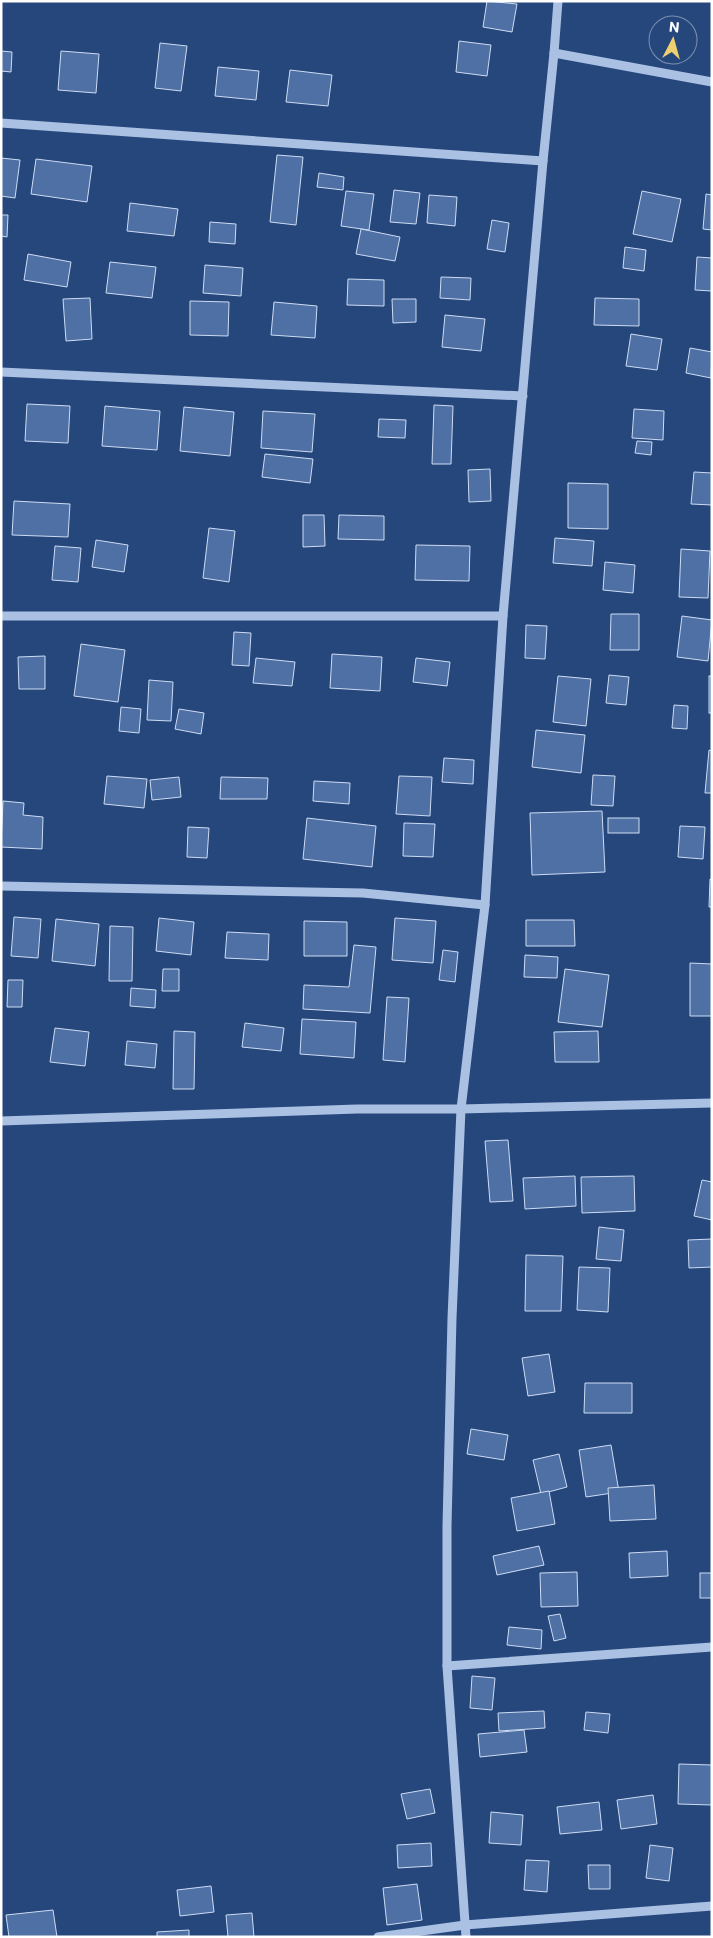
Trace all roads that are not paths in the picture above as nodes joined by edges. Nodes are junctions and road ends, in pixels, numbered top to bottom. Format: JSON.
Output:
{"nodes":[{"id":1,"x":558,"y":1,"type":"edge"},
{"id":2,"x":554,"y":53,"type":"junction"},
{"id":3,"x":712,"y":82,"type":"edge"},
{"id":4,"x":1,"y":123,"type":"edge"},
{"id":5,"x":543,"y":161,"type":"junction"},
{"id":6,"x":1,"y":372,"type":"edge"},
{"id":7,"x":523,"y":396,"type":"junction"},
{"id":8,"x":1,"y":616,"type":"edge"},
{"id":9,"x":503,"y":616,"type":"junction"},
{"id":10,"x":1,"y":886,"type":"edge"},
{"id":11,"x":485,"y":905,"type":"junction"},
{"id":12,"x":712,"y":1103,"type":"edge"},
{"id":13,"x":461,"y":1109,"type":"junction"},
{"id":14,"x":1,"y":1121,"type":"edge"},
{"id":15,"x":712,"y":1647,"type":"edge"},
{"id":16,"x":447,"y":1666,"type":"junction"},
{"id":17,"x":712,"y":1906,"type":"edge"},
{"id":18,"x":465,"y":1925,"type":"junction"},
{"id":19,"x":378,"y":1937,"type":"edge"},
{"id":20,"x":466,"y":1937,"type":"edge"}],
"edges":[{"from":1,"to":2,"type":"street"},
{"from":2,"to":3,"type":"street"},
{"from":2,"to":5,"type":"street"},
{"from":4,"to":5,"type":"street"},
{"from":5,"to":7,"type":"street"},
{"from":6,"to":7,"type":"street"},
{"from":7,"to":9,"type":"street"},
{"from":8,"to":9,"type":"street"},
{"from":9,"to":11,"type":"street"},
{"from":10,"to":11,"type":"street"},
{"from":11,"to":13,"type":"street"},
{"from":12,"to":13,"type":"street"},
{"from":13,"to":14,"type":"street"},
{"from":13,"to":16,"type":"street"},
{"from":15,"to":16,"type":"street"},
{"from":16,"to":18,"type":"street"},
{"from":17,"to":18,"type":"street"},
{"from":18,"to":19,"type":"street"},
{"from":18,"to":20,"type":"street"}]}
